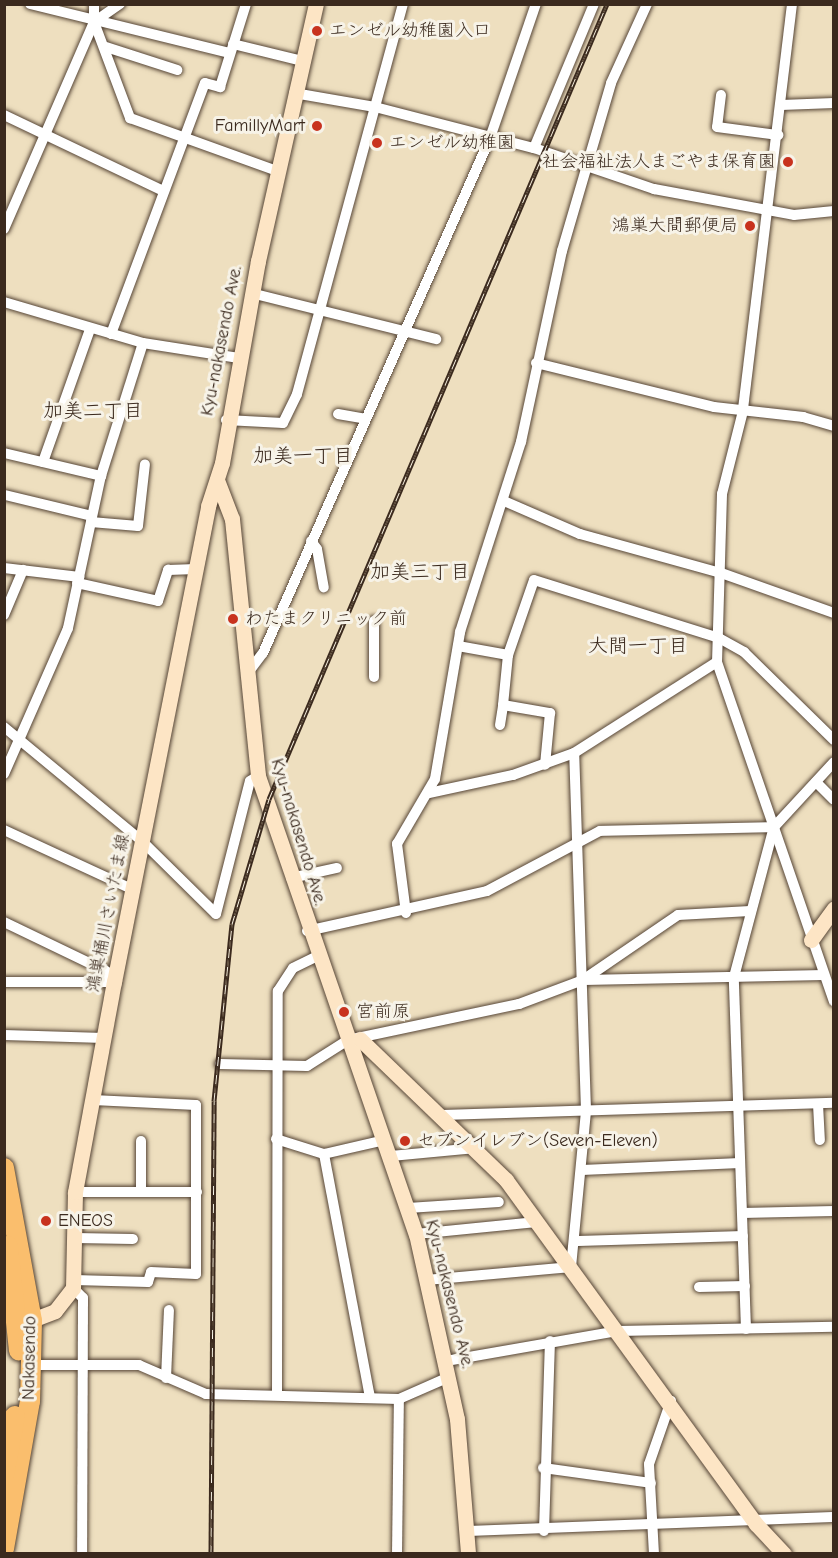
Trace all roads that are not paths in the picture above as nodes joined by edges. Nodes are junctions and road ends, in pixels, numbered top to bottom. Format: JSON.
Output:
{"nodes":[{"id":1,"x":30,"y":4,"type":"edge"},
{"id":2,"x":94,"y":4,"type":"edge"},
{"id":3,"x":120,"y":4,"type":"edge"},
{"id":4,"x":246,"y":4,"type":"edge"},
{"id":5,"x":315,"y":4,"type":"edge"},
{"id":6,"x":403,"y":4,"type":"edge"},
{"id":7,"x":536,"y":4,"type":"edge"},
{"id":8,"x":594,"y":4,"type":"edge"},
{"id":9,"x":647,"y":4,"type":"edge"},
{"id":10,"x":792,"y":4,"type":"edge"},
{"id":11,"x":94,"y":22,"type":"junction"},
{"id":12,"x":106,"y":47,"type":"junction"},
{"id":13,"x":231,"y":49,"type":"junction"},
{"id":14,"x":302,"y":61,"type":"junction"},
{"id":15,"x":177,"y":70,"type":"dead end"},
{"id":16,"x":294,"y":93,"type":"junction"},
{"id":17,"x":721,"y":94,"type":"dead end"},
{"id":18,"x":834,"y":103,"type":"edge"},
{"id":19,"x":782,"y":105,"type":"junction"},
{"id":20,"x":375,"y":107,"type":"junction"},
{"id":21,"x":4,"y":115,"type":"edge"},
{"id":22,"x":45,"y":131,"type":"junction"},
{"id":23,"x":778,"y":135,"type":"junction"},
{"id":24,"x":490,"y":138,"type":"junction"},
{"id":25,"x":183,"y":140,"type":"junction"},
{"id":26,"x":534,"y":148,"type":"junction"},
{"id":27,"x":585,"y":168,"type":"junction"},
{"id":28,"x":277,"y":171,"type":"junction"},
{"id":29,"x":163,"y":190,"type":"junction"},
{"id":30,"x":766,"y":210,"type":"junction"},
{"id":31,"x":834,"y":211,"type":"edge"},
{"id":32,"x":4,"y":229,"type":"edge"},
{"id":33,"x":251,"y":293,"type":"junction"},
{"id":34,"x":4,"y":302,"type":"edge"},
{"id":35,"x":318,"y":310,"type":"junction"},
{"id":36,"x":90,"y":329,"type":"junction"},
{"id":37,"x":404,"y":329,"type":"junction"},
{"id":38,"x":111,"y":334,"type":"junction"},
{"id":39,"x":436,"y":339,"type":"dead end"},
{"id":40,"x":143,"y":343,"type":"junction"},
{"id":41,"x":239,"y":358,"type":"junction"},
{"id":42,"x":537,"y":363,"type":"junction"},
{"id":43,"x":743,"y":411,"type":"junction"},
{"id":44,"x":338,"y":414,"type":"dead end"},
{"id":45,"x":365,"y":419,"type":"junction"},
{"id":46,"x":226,"y":420,"type":"junction"},
{"id":47,"x":834,"y":426,"type":"edge"},
{"id":48,"x":4,"y":453,"type":"edge"},
{"id":49,"x":43,"y":462,"type":"junction"},
{"id":50,"x":145,"y":464,"type":"dead end"},
{"id":51,"x":101,"y":476,"type":"junction"},
{"id":52,"x":217,"y":480,"type":"junction"},
{"id":53,"x":4,"y":495,"type":"edge"},
{"id":54,"x":504,"y":501,"type":"junction"},
{"id":55,"x":92,"y":519,"type":"junction"},
{"id":56,"x":310,"y":541,"type":"junction"},
{"id":57,"x":4,"y":568,"type":"edge"},
{"id":58,"x":196,"y":569,"type":"junction"},
{"id":59,"x":22,"y":570,"type":"junction"},
{"id":60,"x":721,"y":573,"type":"junction"},
{"id":61,"x":78,"y":580,"type":"junction"},
{"id":62,"x":324,"y":586,"type":"dead end"},
{"id":63,"x":834,"y":613,"type":"edge"},
{"id":64,"x":4,"y":615,"type":"edge"},
{"id":65,"x":374,"y":621,"type":"dead end"},
{"id":66,"x":719,"y":638,"type":"junction"},
{"id":67,"x":458,"y":646,"type":"junction"},
{"id":68,"x":508,"y":655,"type":"junction"},
{"id":69,"x":717,"y":662,"type":"junction"},
{"id":70,"x":247,"y":674,"type":"junction"},
{"id":71,"x":374,"y":677,"type":"dead end"},
{"id":72,"x":503,"y":705,"type":"junction"},
{"id":73,"x":500,"y":725,"type":"dead end"},
{"id":74,"x":4,"y":728,"type":"edge"},
{"id":75,"x":19,"y":739,"type":"junction"},
{"id":76,"x":834,"y":740,"type":"edge"},
{"id":77,"x":574,"y":753,"type":"junction"},
{"id":78,"x":834,"y":762,"type":"edge"},
{"id":79,"x":545,"y":765,"type":"junction"},
{"id":80,"x":4,"y":774,"type":"edge"},
{"id":81,"x":258,"y":776,"type":"junction"},
{"id":82,"x":816,"y":782,"type":"junction"},
{"id":83,"x":429,"y":793,"type":"junction"},
{"id":84,"x":834,"y":800,"type":"edge"},
{"id":85,"x":774,"y":826,"type":"junction"},
{"id":86,"x":4,"y":830,"type":"edge"},
{"id":87,"x":144,"y":843,"type":"junction"},
{"id":88,"x":577,"y":845,"type":"junction"},
{"id":89,"x":337,"y":868,"type":"dead end"},
{"id":90,"x":291,"y":878,"type":"junction"},
{"id":91,"x":134,"y":890,"type":"junction"},
{"id":92,"x":834,"y":908,"type":"edge"},
{"id":93,"x":750,"y":911,"type":"junction"},
{"id":94,"x":406,"y":914,"type":"junction"},
{"id":95,"x":4,"y":922,"type":"edge"},
{"id":96,"x":307,"y":931,"type":"junction"},
{"id":97,"x":811,"y":940,"type":"junction"},
{"id":98,"x":316,"y":957,"type":"junction"},
{"id":99,"x":824,"y":975,"type":"junction"},
{"id":100,"x":734,"y":977,"type":"junction"},
{"id":101,"x":584,"y":980,"type":"junction"},
{"id":102,"x":4,"y":982,"type":"edge"},
{"id":103,"x":114,"y":982,"type":"junction"},
{"id":104,"x":834,"y":1001,"type":"edge"},
{"id":105,"x":4,"y":1035,"type":"edge"},
{"id":106,"x":104,"y":1038,"type":"junction"},
{"id":107,"x":354,"y":1040,"type":"junction"},
{"id":108,"x":220,"y":1064,"type":"dead end"},
{"id":109,"x":276,"y":1066,"type":"junction"},
{"id":110,"x":93,"y":1100,"type":"junction"},
{"id":111,"x":834,"y":1103,"type":"edge"},
{"id":112,"x":818,"y":1104,"type":"junction"},
{"id":113,"x":738,"y":1105,"type":"junction"},
{"id":114,"x":586,"y":1110,"type":"junction"},
{"id":115,"x":442,"y":1115,"type":"junction"},
{"id":116,"x":276,"y":1139,"type":"junction"},
{"id":117,"x":385,"y":1140,"type":"junction"},
{"id":118,"x":820,"y":1140,"type":"dead end"},
{"id":119,"x":141,"y":1141,"type":"dead end"},
{"id":120,"x":476,"y":1148,"type":"junction"},
{"id":121,"x":324,"y":1154,"type":"junction"},
{"id":122,"x":391,"y":1156,"type":"junction"},
{"id":123,"x":740,"y":1163,"type":"junction"},
{"id":124,"x":4,"y":1168,"type":"edge"},
{"id":125,"x":582,"y":1170,"type":"junction"},
{"id":126,"x":75,"y":1192,"type":"junction"},
{"id":127,"x":141,"y":1192,"type":"junction"},
{"id":128,"x":197,"y":1192,"type":"junction"},
{"id":129,"x":499,"y":1202,"type":"dead end"},
{"id":130,"x":408,"y":1209,"type":"junction"},
{"id":131,"x":834,"y":1211,"type":"edge"},
{"id":132,"x":742,"y":1213,"type":"junction"},
{"id":133,"x":536,"y":1222,"type":"junction"},
{"id":134,"x":4,"y":1225,"type":"edge"},
{"id":135,"x":416,"y":1234,"type":"junction"},
{"id":136,"x":743,"y":1236,"type":"junction"},
{"id":137,"x":75,"y":1238,"type":"junction"},
{"id":138,"x":133,"y":1239,"type":"dead end"},
{"id":139,"x":578,"y":1240,"type":"junction"},
{"id":140,"x":572,"y":1267,"type":"junction"},
{"id":141,"x":426,"y":1280,"type":"junction"},
{"id":142,"x":74,"y":1284,"type":"junction"},
{"id":143,"x":745,"y":1286,"type":"junction"},
{"id":144,"x":699,"y":1287,"type":"dead end"},
{"id":145,"x":169,"y":1310,"type":"dead end"},
{"id":146,"x":18,"y":1324,"type":"edge"},
{"id":147,"x":834,"y":1327,"type":"edge"},
{"id":148,"x":746,"y":1329,"type":"junction"},
{"id":149,"x":618,"y":1331,"type":"junction"},
{"id":150,"x":550,"y":1341,"type":"junction"},
{"id":151,"x":446,"y":1360,"type":"junction"},
{"id":152,"x":31,"y":1365,"type":"junction"},
{"id":153,"x":84,"y":1365,"type":"junction"},
{"id":154,"x":449,"y":1377,"type":"junction"},
{"id":155,"x":166,"y":1378,"type":"junction"},
{"id":156,"x":277,"y":1393,"type":"junction"},
{"id":157,"x":369,"y":1397,"type":"junction"},
{"id":158,"x":399,"y":1399,"type":"junction"},
{"id":159,"x":671,"y":1400,"type":"junction"},
{"id":160,"x":543,"y":1468,"type":"junction"},
{"id":161,"x":4,"y":1476,"type":"edge"},
{"id":162,"x":651,"y":1484,"type":"junction"},
{"id":163,"x":834,"y":1517,"type":"edge"},
{"id":164,"x":756,"y":1524,"type":"junction"},
{"id":165,"x":652,"y":1525,"type":"junction"},
{"id":166,"x":467,"y":1531,"type":"junction"},
{"id":167,"x":544,"y":1531,"type":"junction"},
{"id":168,"x":4,"y":1549,"type":"edge"},
{"id":169,"x":82,"y":1554,"type":"edge"},
{"id":170,"x":397,"y":1554,"type":"edge"},
{"id":171,"x":468,"y":1554,"type":"edge"},
{"id":172,"x":654,"y":1554,"type":"edge"},
{"id":173,"x":784,"y":1554,"type":"edge"}],
"edges":[{"from":1,"to":11,"type":"street"},
{"from":2,"to":11,"type":"street"},
{"from":3,"to":11,"type":"street"},
{"from":4,"to":13,"type":"street"},
{"from":5,"to":14,"type":"main road","name":"Kyu-nakasendo Ave."},
{"from":6,"to":20,"type":"street"},
{"from":7,"to":24,"type":"street"},
{"from":8,"to":26,"type":"street"},
{"from":9,"to":27,"type":"street"},
{"from":10,"to":19,"type":"street"},
{"from":11,"to":12,"type":"street"},
{"from":11,"to":13,"type":"street"},
{"from":11,"to":22,"type":"street"},
{"from":12,"to":15,"type":"street"},
{"from":12,"to":25,"type":"street"},
{"from":13,"to":14,"type":"street"},
{"from":13,"to":25,"type":"street"},
{"from":14,"to":16,"type":"main road","name":"Kyu-nakasendo Ave."},
{"from":16,"to":20,"type":"street"},
{"from":16,"to":28,"type":"main road","name":"Kyu-nakasendo Ave."},
{"from":17,"to":23,"type":"street"},
{"from":18,"to":19,"type":"street"},
{"from":19,"to":23,"type":"street"},
{"from":20,"to":24,"type":"street"},
{"from":20,"to":35,"type":"street"},
{"from":21,"to":22,"type":"street"},
{"from":22,"to":29,"type":"street"},
{"from":22,"to":32,"type":"street"},
{"from":23,"to":30,"type":"street"},
{"from":24,"to":26,"type":"street"},
{"from":24,"to":37,"type":"street"},
{"from":25,"to":28,"type":"street"},
{"from":25,"to":29,"type":"street"},
{"from":26,"to":27,"type":"street"},
{"from":27,"to":30,"type":"street"},
{"from":27,"to":42,"type":"street"},
{"from":28,"to":33,"type":"main road","name":"Kyu-nakasendo Ave."},
{"from":29,"to":38,"type":"street"},
{"from":30,"to":31,"type":"street"},
{"from":30,"to":43,"type":"street"},
{"from":33,"to":35,"type":"street"},
{"from":33,"to":41,"type":"main road","name":"Kyu-nakasendo Ave."},
{"from":34,"to":36,"type":"street"},
{"from":35,"to":37,"type":"street"},
{"from":35,"to":46,"type":"street"},
{"from":36,"to":38,"type":"street"},
{"from":36,"to":49,"type":"street"},
{"from":37,"to":39,"type":"street"},
{"from":37,"to":45,"type":"street"},
{"from":38,"to":40,"type":"street"},
{"from":40,"to":41,"type":"street"},
{"from":40,"to":51,"type":"street"},
{"from":41,"to":46,"type":"main road","name":"Kyu-nakasendo Ave."},
{"from":42,"to":43,"type":"street"},
{"from":42,"to":54,"type":"street"},
{"from":43,"to":47,"type":"street"},
{"from":43,"to":60,"type":"street"},
{"from":44,"to":45,"type":"street"},
{"from":45,"to":56,"type":"street"},
{"from":46,"to":52,"type":"main road","name":"Kyu-nakasendo Ave."},
{"from":48,"to":49,"type":"street"},
{"from":49,"to":51,"type":"street"},
{"from":50,"to":55,"type":"street"},
{"from":51,"to":55,"type":"street"},
{"from":52,"to":58,"type":"main road","name":"鴻巣桶川さいたま線"},
{"from":52,"to":70,"type":"main road","name":"Kyu-nakasendo Ave."},
{"from":53,"to":55,"type":"street"},
{"from":54,"to":60,"type":"street"},
{"from":54,"to":67,"type":"street"},
{"from":55,"to":61,"type":"street"},
{"from":56,"to":62,"type":"street"},
{"from":56,"to":70,"type":"street"},
{"from":57,"to":59,"type":"street"},
{"from":58,"to":61,"type":"street"},
{"from":58,"to":87,"type":"main road","name":"鴻巣桶川さいたま線"},
{"from":59,"to":61,"type":"street"},
{"from":59,"to":64,"type":"street"},
{"from":60,"to":63,"type":"street"},
{"from":60,"to":66,"type":"street"},
{"from":61,"to":75,"type":"street"},
{"from":65,"to":71,"type":"street"},
{"from":66,"to":68,"type":"street"},
{"from":66,"to":69,"type":"street"},
{"from":66,"to":76,"type":"street"},
{"from":67,"to":68,"type":"street"},
{"from":67,"to":83,"type":"street"},
{"from":68,"to":72,"type":"street"},
{"from":69,"to":77,"type":"street"},
{"from":69,"to":85,"type":"street"},
{"from":70,"to":81,"type":"main road","name":"Kyu-nakasendo Ave."},
{"from":72,"to":73,"type":"street"},
{"from":72,"to":79,"type":"street"},
{"from":74,"to":75,"type":"street"},
{"from":75,"to":80,"type":"street"},
{"from":75,"to":87,"type":"street"},
{"from":77,"to":79,"type":"street"},
{"from":77,"to":88,"type":"street"},
{"from":78,"to":82,"type":"street"},
{"from":79,"to":83,"type":"street"},
{"from":81,"to":87,"type":"street"},
{"from":81,"to":90,"type":"main road","name":"Kyu-nakasendo Ave."},
{"from":82,"to":84,"type":"street"},
{"from":82,"to":85,"type":"street"},
{"from":83,"to":94,"type":"street"},
{"from":85,"to":88,"type":"street"},
{"from":85,"to":93,"type":"street"},
{"from":85,"to":97,"type":"street"},
{"from":86,"to":91,"type":"street"},
{"from":87,"to":91,"type":"main road","name":"鴻巣桶川さいたま線"},
{"from":88,"to":94,"type":"street"},
{"from":88,"to":101,"type":"street"},
{"from":89,"to":90,"type":"street"},
{"from":90,"to":96,"type":"main road","name":"Kyu-nakasendo Ave."},
{"from":91,"to":103,"type":"main road","name":"鴻巣桶川さいたま線"},
{"from":92,"to":97,"type":"main road"},
{"from":93,"to":100,"type":"street"},
{"from":93,"to":101,"type":"street"},
{"from":94,"to":96,"type":"street"},
{"from":95,"to":103,"type":"street"},
{"from":96,"to":98,"type":"main road","name":"Kyu-nakasendo Ave."},
{"from":97,"to":99,"type":"street"},
{"from":98,"to":107,"type":"main road","name":"Kyu-nakasendo Ave."},
{"from":98,"to":109,"type":"street"},
{"from":99,"to":100,"type":"street"},
{"from":99,"to":104,"type":"street"},
{"from":100,"to":101,"type":"street"},
{"from":100,"to":113,"type":"street"},
{"from":101,"to":107,"type":"street"},
{"from":101,"to":114,"type":"street"},
{"from":102,"to":103,"type":"street"},
{"from":103,"to":106,"type":"main road","name":"鴻巣桶川さいたま線"},
{"from":105,"to":106,"type":"street"},
{"from":106,"to":110,"type":"main road","name":"鴻巣桶川さいたま線"},
{"from":107,"to":109,"type":"street"},
{"from":107,"to":115,"type":"main road"},
{"from":107,"to":117,"type":"main road","name":"Kyu-nakasendo Ave."},
{"from":108,"to":109,"type":"street"},
{"from":109,"to":116,"type":"street"},
{"from":110,"to":126,"type":"main road","name":"鴻巣桶川さいたま線"},
{"from":110,"to":128,"type":"street"},
{"from":111,"to":112,"type":"street"},
{"from":112,"to":113,"type":"street"},
{"from":112,"to":118,"type":"street"},
{"from":113,"to":114,"type":"street"},
{"from":113,"to":123,"type":"street"},
{"from":114,"to":115,"type":"street"},
{"from":114,"to":125,"type":"street"},
{"from":115,"to":120,"type":"main road"},
{"from":116,"to":121,"type":"street"},
{"from":116,"to":156,"type":"street"},
{"from":117,"to":121,"type":"street"},
{"from":117,"to":122,"type":"main road","name":"Kyu-nakasendo Ave."},
{"from":119,"to":127,"type":"street"},
{"from":120,"to":122,"type":"street"},
{"from":120,"to":133,"type":"main road"},
{"from":121,"to":157,"type":"street"},
{"from":122,"to":130,"type":"main road","name":"Kyu-nakasendo Ave."},
{"from":123,"to":125,"type":"street"},
{"from":123,"to":132,"type":"street"},
{"from":124,"to":146,"type":"highway","name":"Nakasendo"},
{"from":125,"to":139,"type":"street"},
{"from":126,"to":127,"type":"street"},
{"from":126,"to":137,"type":"main road","name":"鴻巣桶川さいたま線"},
{"from":127,"to":128,"type":"street"},
{"from":128,"to":142,"type":"street"},
{"from":129,"to":130,"type":"street"},
{"from":130,"to":135,"type":"main road","name":"Kyu-nakasendo Ave."},
{"from":131,"to":132,"type":"street"},
{"from":132,"to":136,"type":"street"},
{"from":133,"to":135,"type":"street"},
{"from":133,"to":140,"type":"main road"},
{"from":134,"to":146,"type":"highway","name":"Nakasendo"},
{"from":135,"to":141,"type":"main road","name":"Kyu-nakasendo Ave."},
{"from":136,"to":139,"type":"street"},
{"from":136,"to":143,"type":"street"},
{"from":137,"to":138,"type":"street"},
{"from":137,"to":142,"type":"main road","name":"鴻巣桶川さいたま線"},
{"from":139,"to":140,"type":"street"},
{"from":140,"to":141,"type":"street"},
{"from":140,"to":149,"type":"main road"},
{"from":141,"to":151,"type":"main road","name":"Kyu-nakasendo Ave."},
{"from":142,"to":146,"type":"main road"},
{"from":142,"to":153,"type":"street"},
{"from":143,"to":144,"type":"street"},
{"from":143,"to":148,"type":"street"},
{"from":145,"to":155,"type":"street"},
{"from":146,"to":152,"type":"highway","name":"Nakasendo"},
{"from":146,"to":161,"type":"highway","name":"Nakasendo"},
{"from":147,"to":148,"type":"street"},
{"from":148,"to":149,"type":"street"},
{"from":149,"to":150,"type":"street"},
{"from":149,"to":159,"type":"main road"},
{"from":150,"to":151,"type":"street"},
{"from":150,"to":160,"type":"street"},
{"from":151,"to":154,"type":"main road","name":"Kyu-nakasendo Ave."},
{"from":152,"to":153,"type":"street"},
{"from":152,"to":168,"type":"highway","name":"Nakasendo"},
{"from":153,"to":155,"type":"street"},
{"from":153,"to":169,"type":"street"},
{"from":154,"to":158,"type":"street"},
{"from":154,"to":166,"type":"main road","name":"Kyu-nakasendo Ave."},
{"from":155,"to":156,"type":"street"},
{"from":156,"to":157,"type":"street"},
{"from":157,"to":158,"type":"street"},
{"from":158,"to":170,"type":"street"},
{"from":159,"to":162,"type":"street"},
{"from":159,"to":164,"type":"main road"},
{"from":160,"to":162,"type":"street"},
{"from":160,"to":167,"type":"street"},
{"from":162,"to":165,"type":"street"},
{"from":163,"to":164,"type":"street"},
{"from":164,"to":165,"type":"street"},
{"from":164,"to":173,"type":"main road"},
{"from":165,"to":167,"type":"street"},
{"from":165,"to":172,"type":"street"},
{"from":166,"to":167,"type":"street"},
{"from":166,"to":171,"type":"main road","name":"Kyu-nakasendo Ave."}]}
